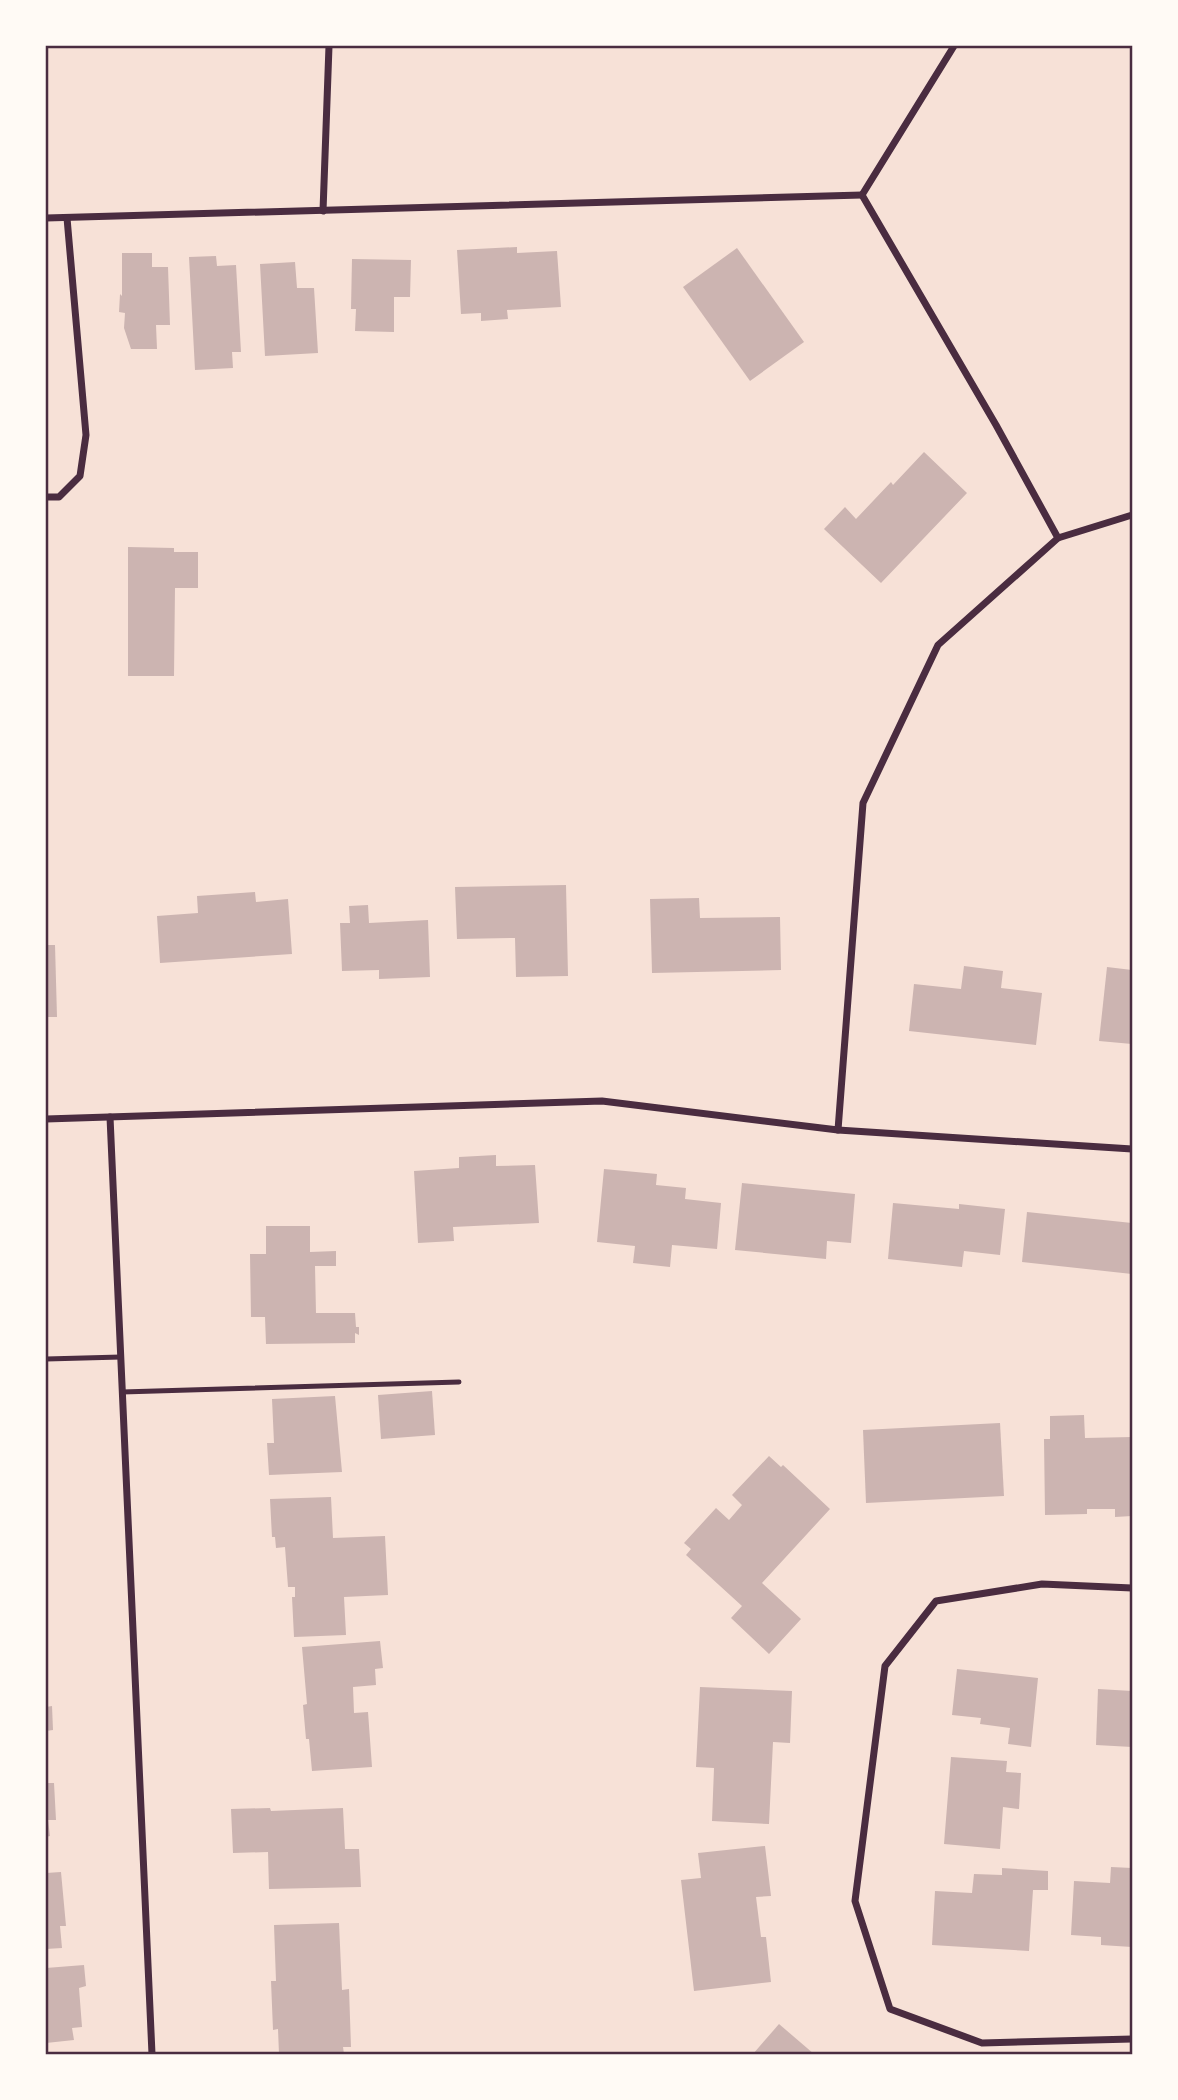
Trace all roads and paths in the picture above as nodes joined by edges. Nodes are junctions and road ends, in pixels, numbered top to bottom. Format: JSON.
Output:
{"nodes":[{"id":1,"x":329,"y":46,"type":"edge"},
{"id":2,"x":954,"y":46,"type":"edge"},
{"id":3,"x":862,"y":195,"type":"junction"},
{"id":4,"x":323,"y":211,"type":"junction"},
{"id":5,"x":46,"y":218,"type":"edge"},
{"id":6,"x":67,"y":218,"type":"junction"},
{"id":7,"x":46,"y":497,"type":"edge"},
{"id":8,"x":1132,"y":515,"type":"edge"},
{"id":9,"x":1058,"y":538,"type":"junction"},
{"id":10,"x":110,"y":1117,"type":"junction"},
{"id":11,"x":46,"y":1119,"type":"edge"},
{"id":12,"x":838,"y":1130,"type":"junction"},
{"id":13,"x":1132,"y":1149,"type":"edge"},
{"id":14,"x":121,"y":1357,"type":"junction"},
{"id":15,"x":46,"y":1359,"type":"edge"},
{"id":16,"x":459,"y":1382,"type":"dead end"},
{"id":17,"x":122,"y":1392,"type":"junction"},
{"id":18,"x":1132,"y":1588,"type":"edge"},
{"id":19,"x":1132,"y":2039,"type":"edge"},
{"id":20,"x":152,"y":2054,"type":"edge"}],
"edges":[{"from":1,"to":4,"type":"street"},
{"from":2,"to":3,"type":"street"},
{"from":3,"to":4,"type":"street"},
{"from":3,"to":9,"type":"street"},
{"from":4,"to":6,"type":"street"},
{"from":5,"to":6,"type":"street"},
{"from":6,"to":7,"type":"street"},
{"from":8,"to":9,"type":"street"},
{"from":9,"to":12,"type":"street"},
{"from":10,"to":11,"type":"street"},
{"from":10,"to":12,"type":"street"},
{"from":10,"to":14,"type":"street"},
{"from":12,"to":13,"type":"street"},
{"from":14,"to":15,"type":"lane"},
{"from":14,"to":17,"type":"street"},
{"from":16,"to":17,"type":"lane"},
{"from":17,"to":20,"type":"street"},
{"from":18,"to":19,"type":"street"}]}
